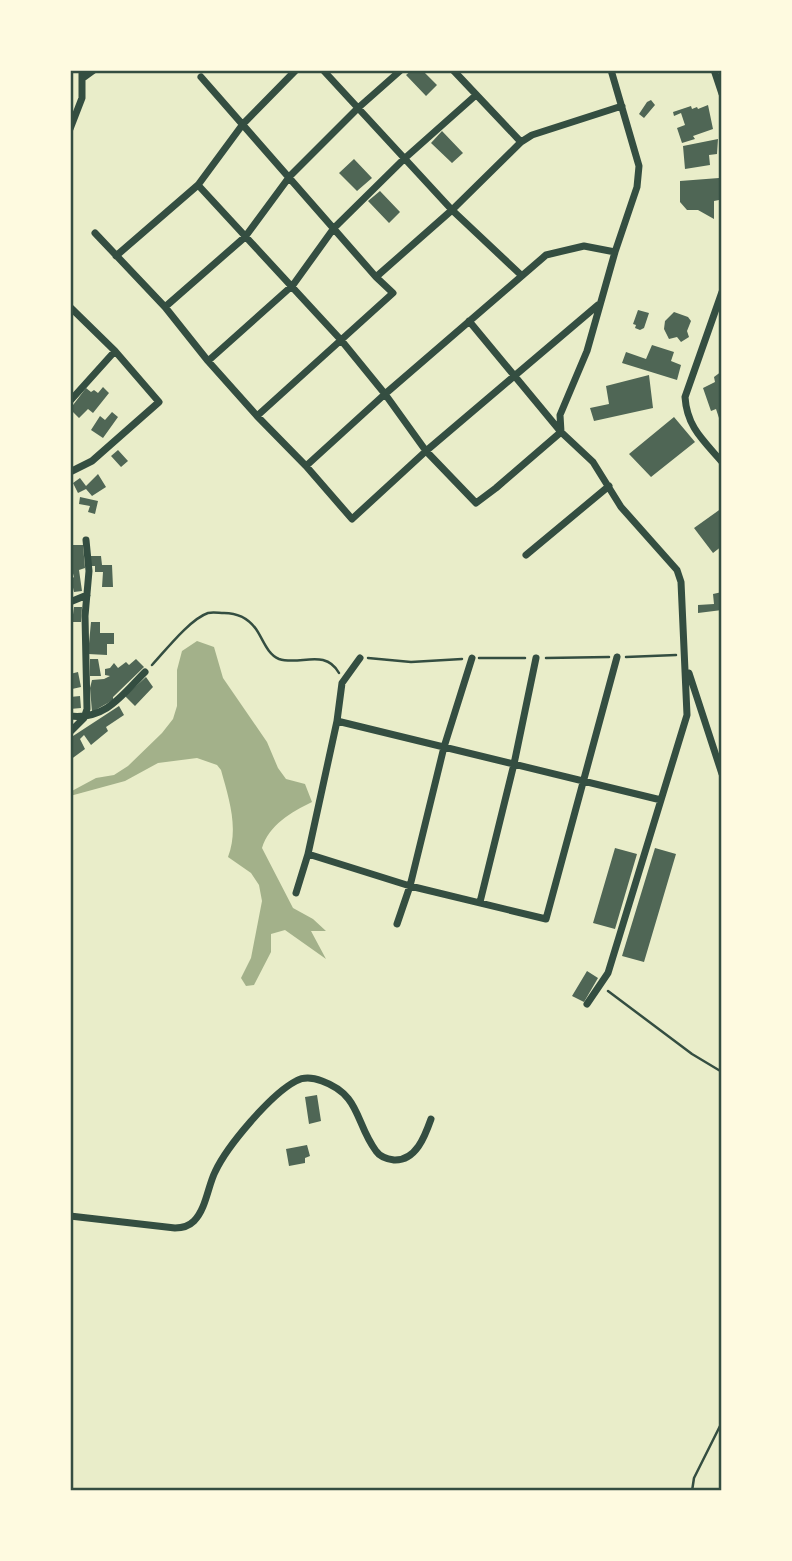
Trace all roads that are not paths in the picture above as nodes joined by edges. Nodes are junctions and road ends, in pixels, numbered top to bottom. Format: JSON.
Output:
{"nodes":[{"id":1,"x":94,"y":70,"type":"edge"},
{"id":2,"x":296,"y":70,"type":"edge"},
{"id":3,"x":323,"y":70,"type":"edge"},
{"id":4,"x":401,"y":70,"type":"edge"},
{"id":5,"x":453,"y":70,"type":"edge"},
{"id":6,"x":611,"y":70,"type":"edge"},
{"id":7,"x":714,"y":70,"type":"edge"},
{"id":8,"x":82,"y":74,"type":"edge"},
{"id":9,"x":201,"y":77,"type":"dead end"},
{"id":10,"x":722,"y":94,"type":"edge"},
{"id":11,"x":477,"y":95,"type":"junction"},
{"id":12,"x":622,"y":106,"type":"junction"},
{"id":13,"x":358,"y":108,"type":"junction"},
{"id":14,"x":243,"y":124,"type":"junction"},
{"id":15,"x":70,"y":129,"type":"edge"},
{"id":16,"x":521,"y":142,"type":"junction"},
{"id":17,"x":404,"y":159,"type":"junction"},
{"id":18,"x":290,"y":176,"type":"junction"},
{"id":19,"x":198,"y":185,"type":"junction"},
{"id":20,"x":452,"y":210,"type":"junction"},
{"id":21,"x":334,"y":228,"type":"junction"},
{"id":22,"x":95,"y":233,"type":"dead end"},
{"id":23,"x":245,"y":237,"type":"junction"},
{"id":24,"x":615,"y":252,"type":"junction"},
{"id":25,"x":116,"y":256,"type":"junction"},
{"id":26,"x":521,"y":275,"type":"junction"},
{"id":27,"x":376,"y":277,"type":"junction"},
{"id":28,"x":293,"y":285,"type":"junction"},
{"id":29,"x":722,"y":292,"type":"edge"},
{"id":30,"x":599,"y":304,"type":"junction"},
{"id":31,"x":164,"y":307,"type":"junction"},
{"id":32,"x":71,"y":312,"type":"edge"},
{"id":33,"x":718,"y":316,"type":"edge"},
{"id":34,"x":469,"y":321,"type":"junction"},
{"id":35,"x":341,"y":340,"type":"junction"},
{"id":36,"x":115,"y":351,"type":"junction"},
{"id":37,"x":208,"y":360,"type":"junction"},
{"id":38,"x":514,"y":377,"type":"junction"},
{"id":39,"x":384,"y":394,"type":"junction"},
{"id":40,"x":70,"y":401,"type":"edge"},
{"id":41,"x":257,"y":416,"type":"junction"},
{"id":42,"x":561,"y":432,"type":"junction"},
{"id":43,"x":426,"y":451,"type":"junction"},
{"id":44,"x":722,"y":462,"type":"edge"},
{"id":45,"x":306,"y":466,"type":"junction"},
{"id":46,"x":70,"y":472,"type":"edge"},
{"id":47,"x":608,"y":486,"type":"junction"},
{"id":48,"x":86,"y":540,"type":"dead end"},
{"id":49,"x":526,"y":555,"type":"dead end"},
{"id":50,"x":87,"y":595,"type":"junction"},
{"id":51,"x":70,"y":601,"type":"edge"},
{"id":52,"x":360,"y":657,"type":"road end"},
{"id":53,"x":617,"y":657,"type":"road end"},
{"id":54,"x":472,"y":658,"type":"road end"},
{"id":55,"x":536,"y":659,"type":"road end"},
{"id":56,"x":686,"y":665,"type":"junction"},
{"id":57,"x":145,"y":672,"type":"road end"},
{"id":58,"x":70,"y":716,"type":"edge"},
{"id":59,"x":84,"y":718,"type":"junction"},
{"id":60,"x":337,"y":721,"type":"junction"},
{"id":61,"x":70,"y":732,"type":"edge"},
{"id":62,"x":444,"y":747,"type":"junction"},
{"id":63,"x":514,"y":764,"type":"junction"},
{"id":64,"x":722,"y":774,"type":"edge"},
{"id":65,"x":584,"y":782,"type":"junction"},
{"id":66,"x":662,"y":800,"type":"junction"},
{"id":67,"x":308,"y":854,"type":"junction"},
{"id":68,"x":410,"y":886,"type":"junction"},
{"id":69,"x":296,"y":893,"type":"dead end"},
{"id":70,"x":480,"y":902,"type":"junction"},
{"id":71,"x":397,"y":924,"type":"dead end"},
{"id":72,"x":587,"y":1004,"type":"dead end"},
{"id":73,"x":431,"y":1119,"type":"dead end"},
{"id":74,"x":70,"y":1216,"type":"edge"}],
"edges":[{"from":1,"to":8,"type":"street"},
{"from":2,"to":14,"type":"street"},
{"from":3,"to":13,"type":"street"},
{"from":4,"to":13,"type":"street"},
{"from":5,"to":11,"type":"street"},
{"from":6,"to":12,"type":"street"},
{"from":7,"to":10,"type":"street"},
{"from":8,"to":15,"type":"street"},
{"from":9,"to":14,"type":"street"},
{"from":11,"to":16,"type":"street"},
{"from":11,"to":17,"type":"street"},
{"from":12,"to":16,"type":"street"},
{"from":12,"to":24,"type":"street"},
{"from":13,"to":17,"type":"street"},
{"from":13,"to":18,"type":"street"},
{"from":14,"to":18,"type":"street"},
{"from":14,"to":19,"type":"street"},
{"from":16,"to":20,"type":"street"},
{"from":17,"to":20,"type":"street"},
{"from":17,"to":21,"type":"street"},
{"from":18,"to":21,"type":"street"},
{"from":18,"to":23,"type":"street"},
{"from":19,"to":23,"type":"street"},
{"from":19,"to":25,"type":"street"},
{"from":20,"to":26,"type":"street"},
{"from":20,"to":27,"type":"street"},
{"from":21,"to":27,"type":"street"},
{"from":21,"to":28,"type":"street"},
{"from":22,"to":25,"type":"street"},
{"from":23,"to":28,"type":"street"},
{"from":23,"to":31,"type":"street"},
{"from":24,"to":26,"type":"street"},
{"from":24,"to":30,"type":"street"},
{"from":25,"to":31,"type":"street"},
{"from":26,"to":34,"type":"street"},
{"from":27,"to":35,"type":"street"},
{"from":28,"to":35,"type":"street"},
{"from":28,"to":37,"type":"street"},
{"from":29,"to":33,"type":"street"},
{"from":30,"to":38,"type":"street"},
{"from":30,"to":42,"type":"street"},
{"from":31,"to":37,"type":"street"},
{"from":32,"to":36,"type":"street"},
{"from":33,"to":44,"type":"street"},
{"from":34,"to":38,"type":"street"},
{"from":34,"to":39,"type":"street"},
{"from":35,"to":39,"type":"street"},
{"from":35,"to":41,"type":"street"},
{"from":36,"to":40,"type":"street"},
{"from":36,"to":46,"type":"street"},
{"from":37,"to":41,"type":"street"},
{"from":38,"to":42,"type":"street"},
{"from":38,"to":43,"type":"street"},
{"from":39,"to":43,"type":"street"},
{"from":39,"to":45,"type":"street"},
{"from":41,"to":45,"type":"street"},
{"from":42,"to":43,"type":"street"},
{"from":42,"to":47,"type":"street"},
{"from":43,"to":45,"type":"street"},
{"from":47,"to":49,"type":"street"},
{"from":47,"to":56,"type":"street"},
{"from":48,"to":50,"type":"street"},
{"from":50,"to":51,"type":"street"},
{"from":50,"to":59,"type":"street"},
{"from":52,"to":60,"type":"street"},
{"from":53,"to":65,"type":"street"},
{"from":54,"to":62,"type":"street"},
{"from":55,"to":63,"type":"street"},
{"from":56,"to":64,"type":"street"},
{"from":56,"to":66,"type":"street"},
{"from":57,"to":59,"type":"street"},
{"from":58,"to":59,"type":"street"},
{"from":59,"to":61,"type":"street"},
{"from":60,"to":62,"type":"street"},
{"from":60,"to":67,"type":"street"},
{"from":62,"to":63,"type":"street"},
{"from":62,"to":68,"type":"street"},
{"from":63,"to":65,"type":"street"},
{"from":63,"to":70,"type":"street"},
{"from":65,"to":66,"type":"street"},
{"from":65,"to":70,"type":"street"},
{"from":66,"to":72,"type":"street"},
{"from":67,"to":68,"type":"street"},
{"from":67,"to":69,"type":"street"},
{"from":68,"to":70,"type":"street"},
{"from":68,"to":71,"type":"street"},
{"from":73,"to":74,"type":"street"}]}
